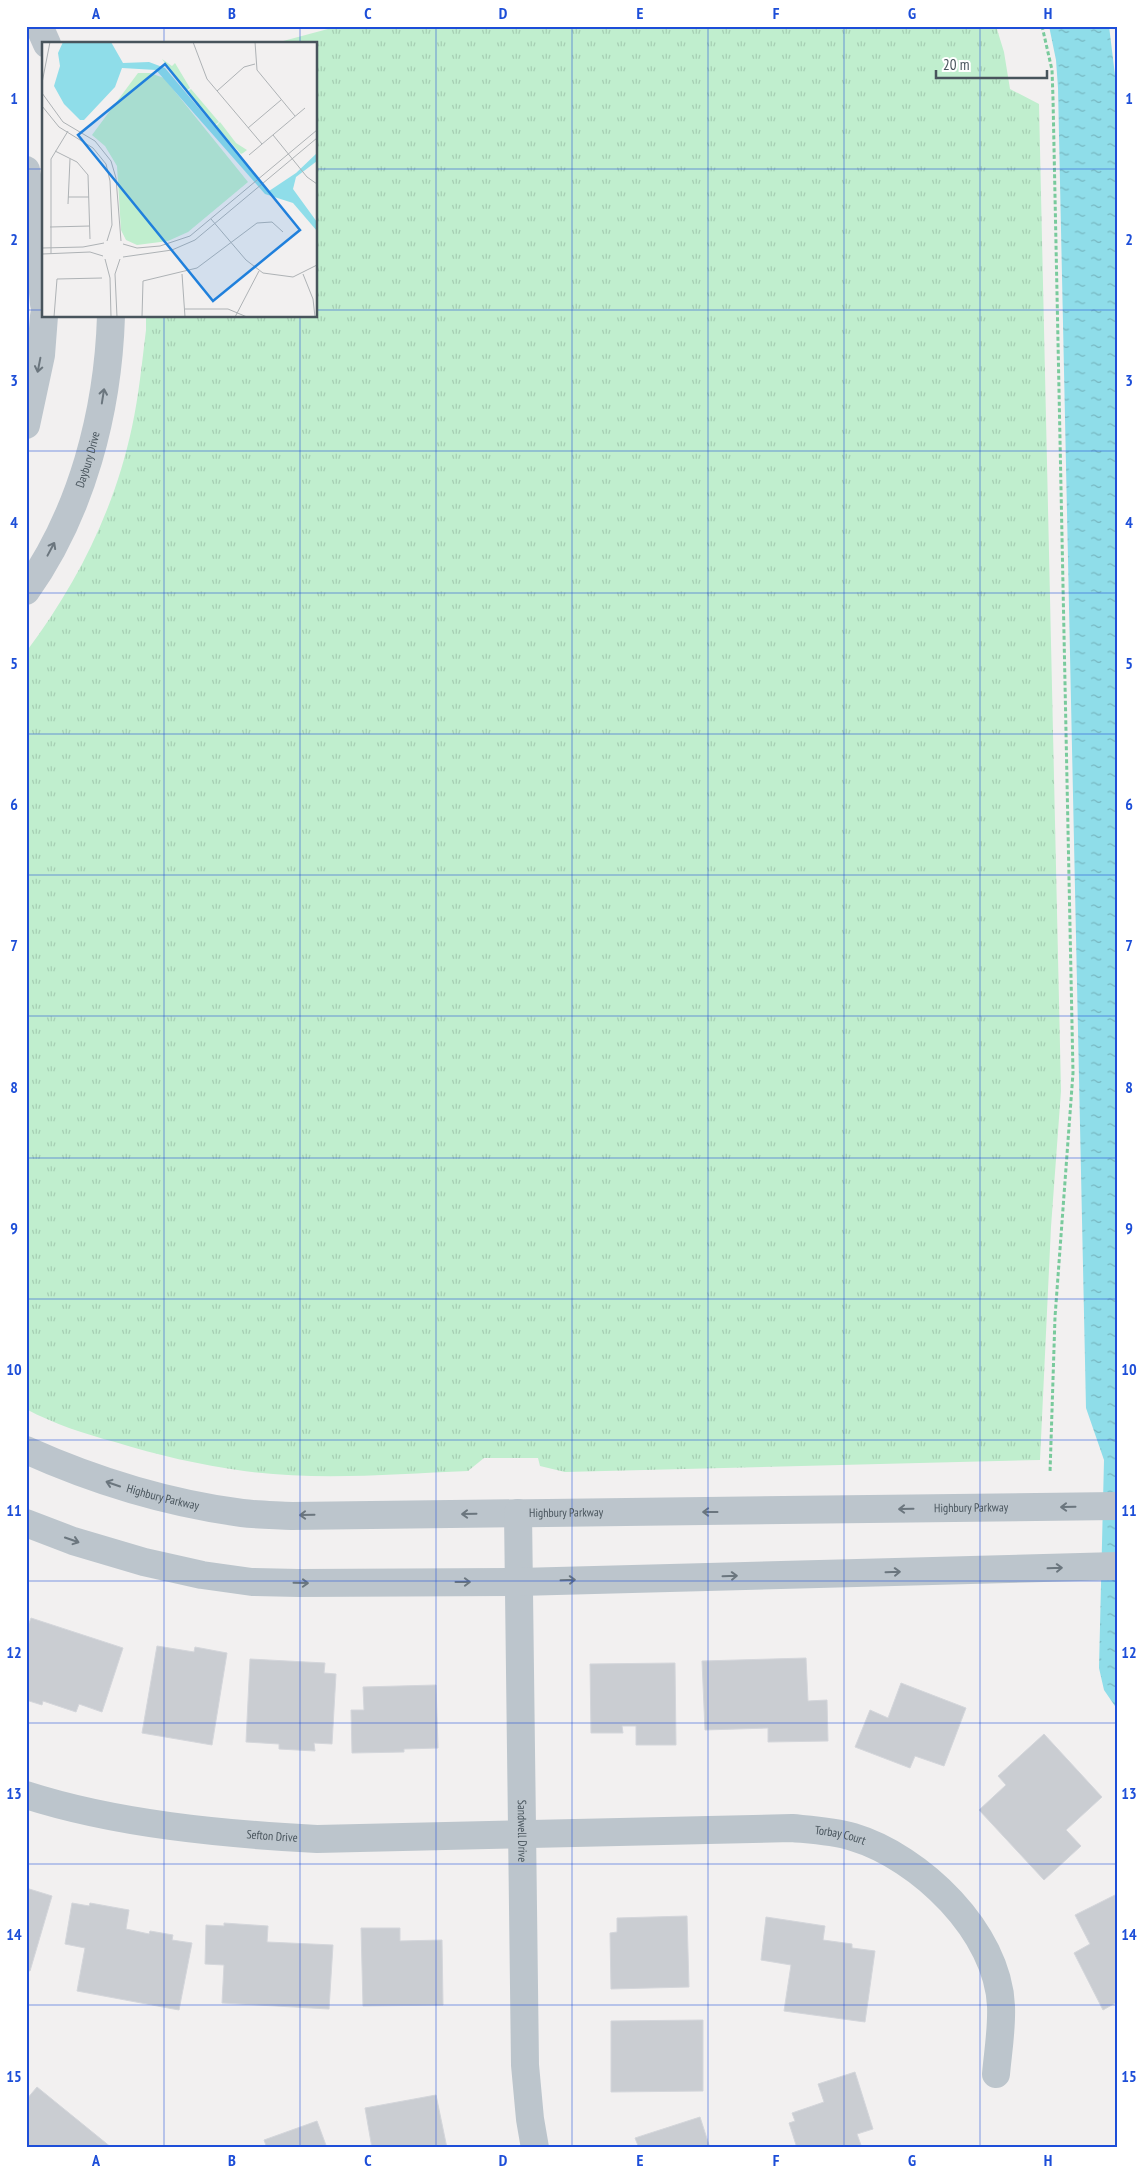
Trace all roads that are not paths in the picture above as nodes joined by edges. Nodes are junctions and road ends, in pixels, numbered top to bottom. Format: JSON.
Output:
{"nodes":[{"id":1,"x":39,"y":26,"type":"edge"},
{"id":2,"x":46,"y":42,"type":"edge"},
{"id":3,"x":26,"y":170,"type":"edge"},
{"id":4,"x":42,"y":281,"type":"edge"},
{"id":5,"x":44,"y":318,"type":"edge"},
{"id":6,"x":111,"y":318,"type":"edge"},
{"id":7,"x":26,"y":425,"type":"edge"},
{"id":8,"x":26,"y":591,"type":"edge"},
{"id":9,"x":26,"y":1450,"type":"edge"},
{"id":10,"x":1117,"y":1506,"type":"edge"},
{"id":11,"x":518,"y":1513,"type":"junction"},
{"id":12,"x":26,"y":1523,"type":"edge"},
{"id":13,"x":1117,"y":1566,"type":"edge"},
{"id":14,"x":519,"y":1582,"type":"junction"},
{"id":15,"x":26,"y":1795,"type":"edge"},
{"id":16,"x":522,"y":1834,"type":"junction"},
{"id":17,"x":996,"y":2074,"type":"dead end"},
{"id":18,"x":535,"y":2148,"type":"edge"}],
"edges":[{"from":1,"to":2,"type":"street"},
{"from":3,"to":4,"type":"street"},
{"from":5,"to":7,"type":"street","one_way":true},
{"from":8,"to":6,"type":"street","name":"Daybury Drive","one_way":true},
{"from":11,"to":9,"type":"street","name":"Highbury Parkway","one_way":true},
{"from":10,"to":11,"type":"street","name":"Highbury Parkway","one_way":true},
{"from":11,"to":14,"type":"street","name":"Sandwell Drive"},
{"from":12,"to":14,"type":"street","one_way":true},
{"from":14,"to":13,"type":"street","one_way":true},
{"from":14,"to":16,"type":"street","name":"Sandwell Drive"},
{"from":15,"to":16,"type":"street","name":"Sefton Drive"},
{"from":16,"to":17,"type":"street","name":"Torbay Court"},
{"from":16,"to":18,"type":"street","name":"Sandwell Drive"}]}
